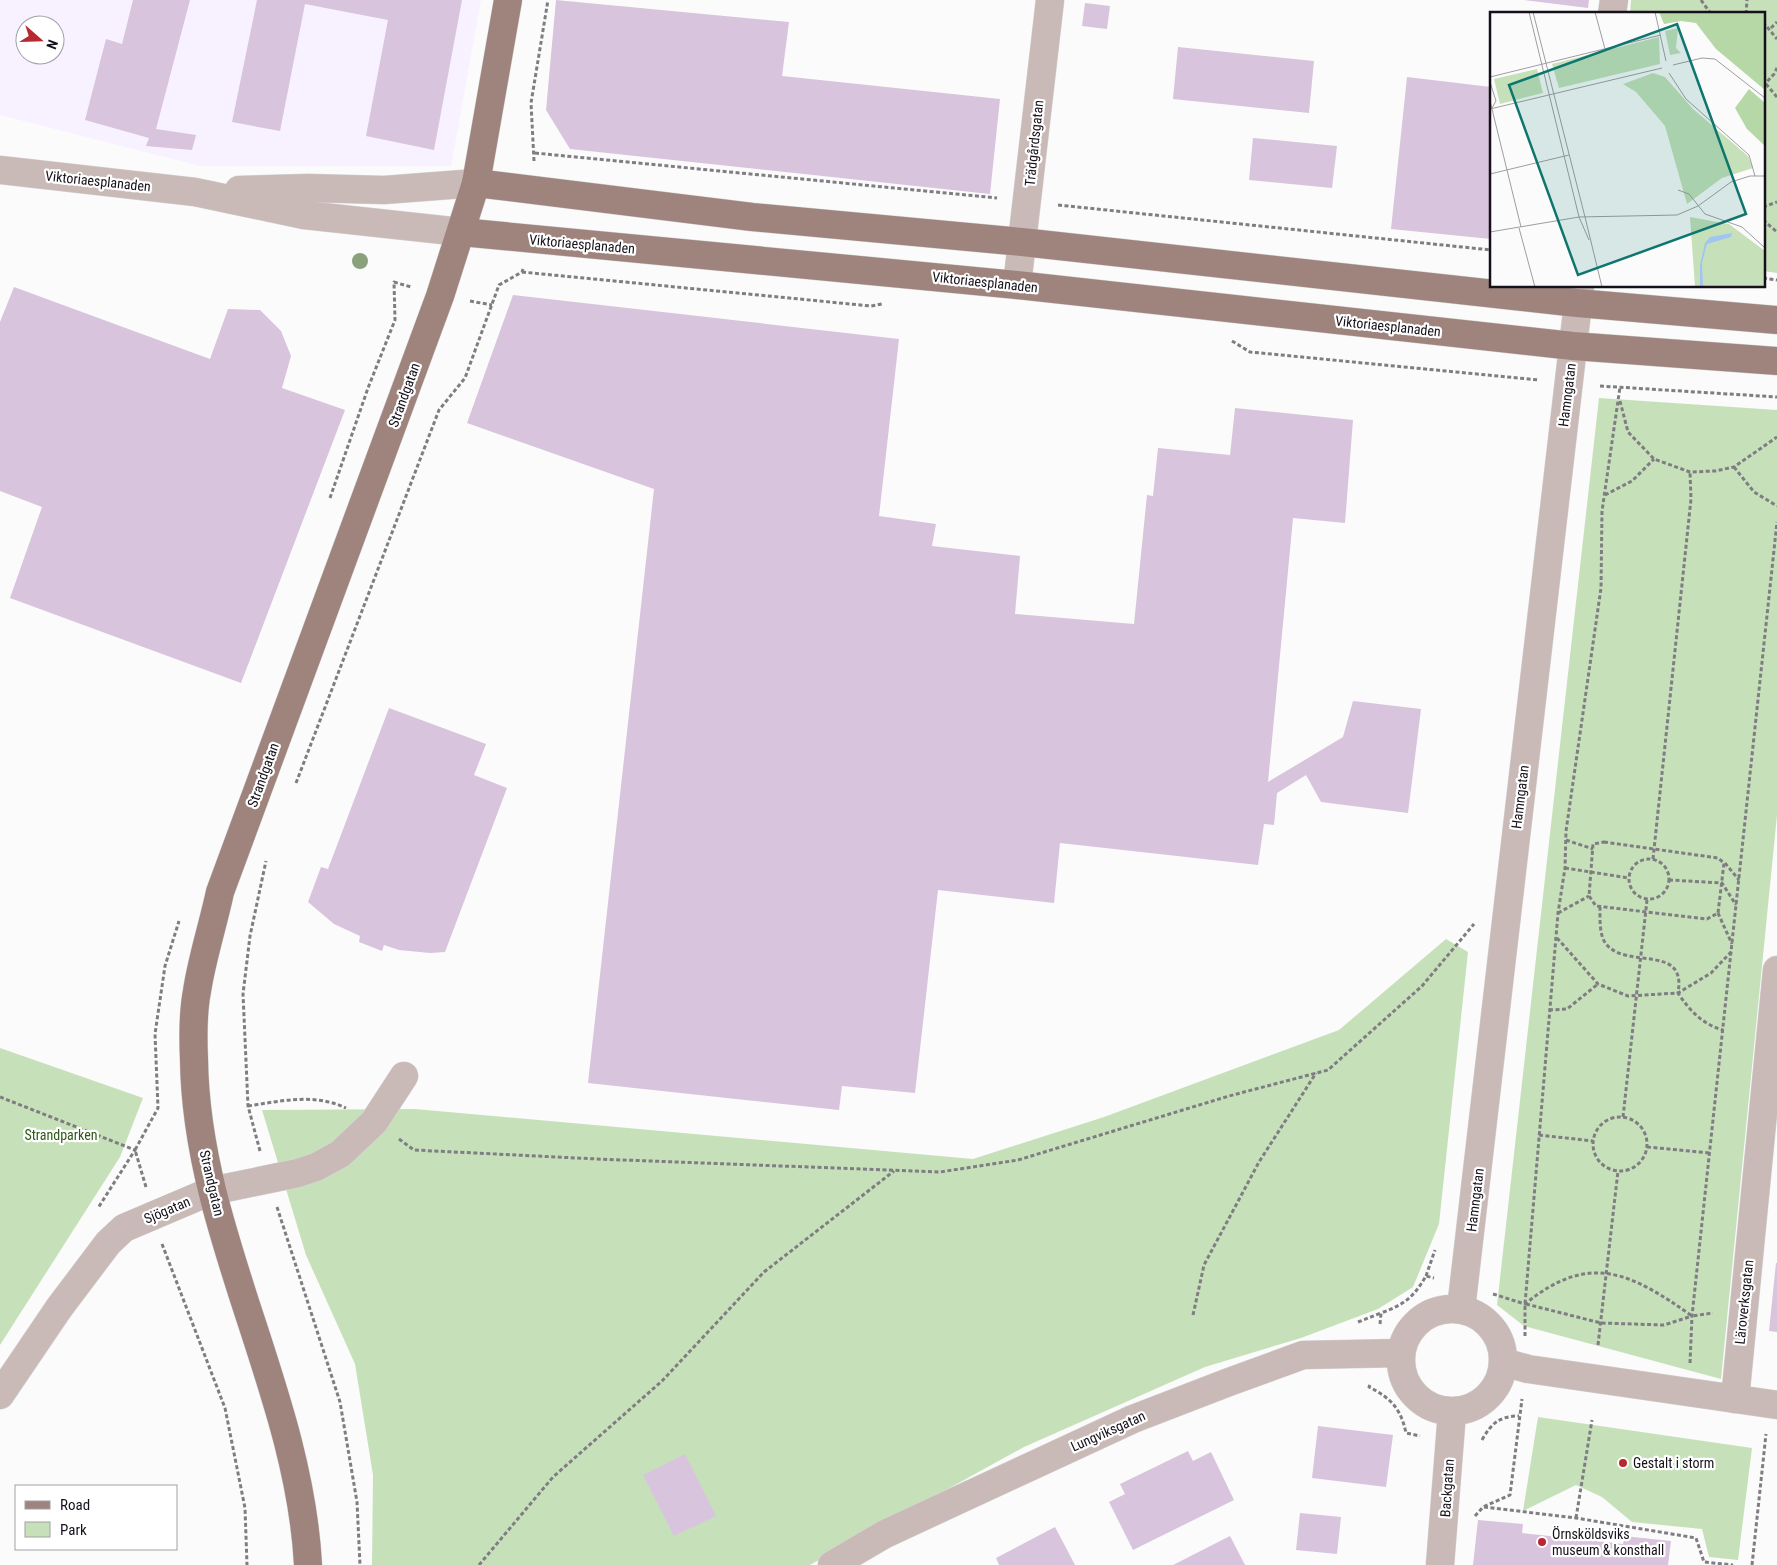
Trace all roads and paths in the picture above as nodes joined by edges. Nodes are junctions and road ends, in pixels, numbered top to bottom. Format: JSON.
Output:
{"nodes":[{"id":1,"x":508,"y":0,"type":"edge"},
{"id":2,"x":548,"y":0,"type":"edge"},
{"id":3,"x":1050,"y":0,"type":"edge"},
{"id":4,"x":1701,"y":0,"type":"edge"},
{"id":5,"x":1710,"y":12,"type":"edge"},
{"id":6,"x":1777,"y":22,"type":"edge"},
{"id":7,"x":1764,"y":23,"type":"edge"},
{"id":8,"x":1771,"y":28,"type":"junction"},
{"id":9,"x":1777,"y":39,"type":"edge"},
{"id":10,"x":1777,"y":68,"type":"edge"},
{"id":11,"x":1765,"y":85,"type":"edge"},
{"id":12,"x":1777,"y":96,"type":"edge"},
{"id":13,"x":3,"y":178,"type":"edge"},
{"id":14,"x":476,"y":183,"type":"junction"},
{"id":15,"x":531,"y":190,"type":"junction"},
{"id":16,"x":196,"y":192,"type":"junction"},
{"id":17,"x":1777,"y":202,"type":"edge"},
{"id":18,"x":1764,"y":207,"type":"edge"},
{"id":19,"x":1764,"y":221,"type":"edge"},
{"id":20,"x":461,"y":232,"type":"junction"},
{"id":21,"x":1777,"y":232,"type":"edge"},
{"id":22,"x":526,"y":238,"type":"junction"},
{"id":23,"x":1022,"y":242,"type":"junction"},
{"id":24,"x":522,"y":272,"type":"junction"},
{"id":25,"x":1764,"y":278,"type":"edge"},
{"id":26,"x":1777,"y":280,"type":"edge"},
{"id":27,"x":1017,"y":285,"type":"junction"},
{"id":28,"x":1490,"y":286,"type":"edge"},
{"id":29,"x":1514,"y":288,"type":"edge"},
{"id":30,"x":1578,"y":294,"type":"edge"},
{"id":31,"x":891,"y":303,"type":"dead end"},
{"id":32,"x":1777,"y":320,"type":"edge"},
{"id":33,"x":1228,"y":338,"type":"dead end"},
{"id":34,"x":1573,"y":346,"type":"junction"},
{"id":35,"x":1777,"y":361,"type":"edge"},
{"id":36,"x":1568,"y":383,"type":"junction"},
{"id":37,"x":1620,"y":387,"type":"junction"},
{"id":38,"x":1777,"y":397,"type":"edge"},
{"id":39,"x":1619,"y":400,"type":"junction"},
{"id":40,"x":1777,"y":437,"type":"edge"},
{"id":41,"x":1654,"y":458,"type":"junction"},
{"id":42,"x":1734,"y":467,"type":"junction"},
{"id":43,"x":1690,"y":472,"type":"junction"},
{"id":44,"x":1605,"y":495,"type":"junction"},
{"id":45,"x":1777,"y":506,"type":"edge"},
{"id":46,"x":1777,"y":522,"type":"edge"},
{"id":47,"x":292,"y":791,"type":"dead end"},
{"id":48,"x":1566,"y":840,"type":"junction"},
{"id":49,"x":1593,"y":848,"type":"junction"},
{"id":50,"x":1653,"y":849,"type":"junction"},
{"id":51,"x":267,"y":856,"type":"dead end"},
{"id":52,"x":1653,"y":859,"type":"junction"},
{"id":53,"x":1724,"y":863,"type":"junction"},
{"id":54,"x":1565,"y":868,"type":"junction"},
{"id":55,"x":1591,"y":872,"type":"junction"},
{"id":56,"x":1629,"y":878,"type":"junction"},
{"id":57,"x":1669,"y":880,"type":"junction"},
{"id":58,"x":1739,"y":880,"type":"junction"},
{"id":59,"x":1722,"y":883,"type":"junction"},
{"id":60,"x":1589,"y":896,"type":"junction"},
{"id":61,"x":1647,"y":900,"type":"junction"},
{"id":62,"x":1737,"y":906,"type":"junction"},
{"id":63,"x":1600,"y":907,"type":"junction"},
{"id":64,"x":1647,"y":912,"type":"junction"},
{"id":65,"x":1558,"y":913,"type":"junction"},
{"id":66,"x":1718,"y":913,"type":"junction"},
{"id":67,"x":1475,"y":923,"type":"dead end"},
{"id":68,"x":1557,"y":937,"type":"junction"},
{"id":69,"x":1732,"y":949,"type":"junction"},
{"id":70,"x":1640,"y":958,"type":"junction"},
{"id":71,"x":1777,"y":970,"type":"edge"},
{"id":72,"x":1598,"y":984,"type":"junction"},
{"id":73,"x":1678,"y":993,"type":"junction"},
{"id":74,"x":1636,"y":996,"type":"junction"},
{"id":75,"x":1549,"y":1010,"type":"junction"},
{"id":76,"x":1723,"y":1030,"type":"junction"},
{"id":77,"x":1316,"y":1073,"type":"junction"},
{"id":78,"x":404,"y":1076,"type":"dead end"},
{"id":79,"x":0,"y":1097,"type":"edge"},
{"id":80,"x":248,"y":1106,"type":"junction"},
{"id":81,"x":1623,"y":1117,"type":"junction"},
{"id":82,"x":374,"y":1122,"type":"junction"},
{"id":83,"x":1538,"y":1135,"type":"junction"},
{"id":84,"x":1593,"y":1141,"type":"junction"},
{"id":85,"x":1647,"y":1147,"type":"junction"},
{"id":86,"x":136,"y":1150,"type":"dead end"},
{"id":87,"x":1710,"y":1153,"type":"junction"},
{"id":88,"x":894,"y":1171,"type":"junction"},
{"id":89,"x":1618,"y":1171,"type":"junction"},
{"id":90,"x":268,"y":1179,"type":"junction"},
{"id":91,"x":211,"y":1191,"type":"junction"},
{"id":92,"x":1607,"y":1274,"type":"junction"},
{"id":93,"x":1461,"y":1298,"type":"junction"},
{"id":94,"x":1525,"y":1304,"type":"junction"},
{"id":95,"x":1193,"y":1315,"type":"dead end"},
{"id":96,"x":1692,"y":1316,"type":"junction"},
{"id":97,"x":1601,"y":1323,"type":"junction"},
{"id":98,"x":1740,"y":1332,"type":"junction"},
{"id":99,"x":1598,"y":1345,"type":"dead end"},
{"id":100,"x":1400,"y":1353,"type":"junction"},
{"id":101,"x":1516,"y":1366,"type":"junction"},
{"id":102,"x":1689,"y":1391,"type":"junction"},
{"id":103,"x":0,"y":1394,"type":"edge"},
{"id":104,"x":1735,"y":1399,"type":"junction"},
{"id":105,"x":1772,"y":1405,"type":"edge"},
{"id":106,"x":1452,"y":1412,"type":"junction"},
{"id":107,"x":1592,"y":1420,"type":"dead end"},
{"id":108,"x":1483,"y":1507,"type":"junction"},
{"id":109,"x":1474,"y":1518,"type":"dead end"},
{"id":110,"x":1576,"y":1518,"type":"junction"},
{"id":111,"x":308,"y":1565,"type":"edge"},
{"id":112,"x":360,"y":1565,"type":"edge"},
{"id":113,"x":479,"y":1565,"type":"edge"},
{"id":114,"x":832,"y":1565,"type":"edge"},
{"id":115,"x":1440,"y":1565,"type":"edge"},
{"id":116,"x":1733,"y":1565,"type":"edge"},
{"id":117,"x":1752,"y":1565,"type":"edge"}],
"edges":[{"from":1,"to":14,"type":"main road","name":"Strandgatan"},
{"from":2,"to":15,"type":"path"},
{"from":3,"to":23,"type":"street","name":"Trädgårdsgatan"},
{"from":4,"to":5,"type":"path"},
{"from":6,"to":8,"type":"path"},
{"from":7,"to":8,"type":"path"},
{"from":8,"to":9,"type":"path"},
{"from":10,"to":11,"type":"path"},
{"from":11,"to":12,"type":"path"},
{"from":13,"to":16,"type":"street","name":"Viktoriaesplanaden"},
{"from":14,"to":15,"type":"main road","name":"Viktoriaesplanaden"},
{"from":14,"to":16,"type":"street","name":"Viktoriaesplanaden"},
{"from":14,"to":20,"type":"main road","name":"Strandgatan"},
{"from":15,"to":23,"type":"main road","name":"Viktoriaesplanaden"},
{"from":16,"to":20,"type":"street","name":"Viktoriaesplanaden"},
{"from":17,"to":18,"type":"path"},
{"from":19,"to":21,"type":"path"},
{"from":20,"to":22,"type":"main road","name":"Viktoriaesplanaden"},
{"from":20,"to":91,"type":"main road","name":"Strandgatan"},
{"from":22,"to":24,"type":"path"},
{"from":22,"to":27,"type":"main road","name":"Viktoriaesplanaden"},
{"from":23,"to":27,"type":"street","name":"Trädgårdsgatan"},
{"from":23,"to":28,"type":"main road","name":"Viktoriaesplanaden"},
{"from":24,"to":31,"type":"path"},
{"from":24,"to":47,"type":"path"},
{"from":25,"to":26,"type":"path"},
{"from":27,"to":34,"type":"main road","name":"Viktoriaesplanaden"},
{"from":29,"to":30,"type":"main road","name":"Viktoriaesplanaden"},
{"from":30,"to":32,"type":"main road","name":"Viktoriaesplanaden"},
{"from":30,"to":34,"type":"street","name":"Hamngatan"},
{"from":33,"to":36,"type":"path"},
{"from":34,"to":35,"type":"main road","name":"Viktoriaesplanaden"},
{"from":34,"to":36,"type":"street","name":"Hamngatan"},
{"from":36,"to":37,"type":"path"},
{"from":36,"to":93,"type":"street","name":"Hamngatan"},
{"from":37,"to":38,"type":"path"},
{"from":37,"to":39,"type":"path"},
{"from":39,"to":41,"type":"path"},
{"from":39,"to":44,"type":"path"},
{"from":40,"to":42,"type":"path"},
{"from":41,"to":43,"type":"path"},
{"from":41,"to":44,"type":"path"},
{"from":42,"to":43,"type":"path"},
{"from":42,"to":45,"type":"path"},
{"from":43,"to":50,"type":"path"},
{"from":44,"to":48,"type":"path"},
{"from":46,"to":58,"type":"path"},
{"from":48,"to":49,"type":"path"},
{"from":48,"to":54,"type":"path"},
{"from":49,"to":50,"type":"path"},
{"from":49,"to":55,"type":"path"},
{"from":50,"to":52,"type":"path"},
{"from":50,"to":53,"type":"path"},
{"from":51,"to":80,"type":"path"},
{"from":52,"to":56,"type":"path"},
{"from":52,"to":57,"type":"path"},
{"from":53,"to":58,"type":"path"},
{"from":53,"to":59,"type":"path"},
{"from":54,"to":55,"type":"path"},
{"from":54,"to":65,"type":"path"},
{"from":55,"to":56,"type":"path"},
{"from":55,"to":60,"type":"path"},
{"from":56,"to":61,"type":"path"},
{"from":57,"to":59,"type":"path"},
{"from":57,"to":61,"type":"path"},
{"from":58,"to":62,"type":"path"},
{"from":59,"to":62,"type":"path"},
{"from":59,"to":66,"type":"path"},
{"from":60,"to":63,"type":"path"},
{"from":60,"to":65,"type":"path"},
{"from":61,"to":64,"type":"path"},
{"from":62,"to":69,"type":"path"},
{"from":63,"to":64,"type":"path"},
{"from":63,"to":70,"type":"path"},
{"from":64,"to":66,"type":"path"},
{"from":64,"to":70,"type":"path"},
{"from":65,"to":68,"type":"path"},
{"from":66,"to":69,"type":"path"},
{"from":67,"to":77,"type":"path"},
{"from":68,"to":72,"type":"path"},
{"from":68,"to":75,"type":"path"},
{"from":69,"to":73,"type":"path"},
{"from":69,"to":76,"type":"path"},
{"from":70,"to":73,"type":"path"},
{"from":70,"to":74,"type":"path"},
{"from":71,"to":98,"type":"street","name":"Läroverksgatan"},
{"from":72,"to":74,"type":"path"},
{"from":72,"to":75,"type":"path"},
{"from":73,"to":74,"type":"path"},
{"from":73,"to":76,"type":"path"},
{"from":74,"to":81,"type":"path"},
{"from":75,"to":83,"type":"path"},
{"from":76,"to":87,"type":"path"},
{"from":77,"to":88,"type":"path"},
{"from":77,"to":95,"type":"path"},
{"from":78,"to":82,"type":"street","name":"Sjögatan"},
{"from":79,"to":86,"type":"path"},
{"from":80,"to":82,"type":"path"},
{"from":80,"to":90,"type":"path"},
{"from":81,"to":84,"type":"path"},
{"from":81,"to":85,"type":"path"},
{"from":82,"to":88,"type":"path"},
{"from":82,"to":90,"type":"street","name":"Sjögatan"},
{"from":83,"to":84,"type":"path"},
{"from":83,"to":94,"type":"path"},
{"from":84,"to":89,"type":"path"},
{"from":85,"to":87,"type":"path"},
{"from":85,"to":89,"type":"path"},
{"from":87,"to":96,"type":"path"},
{"from":88,"to":113,"type":"path"},
{"from":89,"to":92,"type":"path"},
{"from":90,"to":91,"type":"street","name":"Sjögatan"},
{"from":90,"to":112,"type":"path"},
{"from":91,"to":103,"type":"street","name":"Sjögatan"},
{"from":91,"to":111,"type":"main road","name":"Strandgatan"},
{"from":92,"to":94,"type":"path"},
{"from":92,"to":96,"type":"path"},
{"from":92,"to":97,"type":"path"},
{"from":93,"to":94,"type":"path"},
{"from":93,"to":100,"type":"street"},
{"from":93,"to":101,"type":"street"},
{"from":94,"to":97,"type":"path"},
{"from":94,"to":101,"type":"path"},
{"from":96,"to":97,"type":"path"},
{"from":96,"to":98,"type":"path"},
{"from":96,"to":102,"type":"path"},
{"from":97,"to":99,"type":"path"},
{"from":98,"to":104,"type":"street","name":"Läroverksgatan"},
{"from":100,"to":106,"type":"street"},
{"from":100,"to":114,"type":"street","name":"Lungviksgatan"},
{"from":101,"to":102,"type":"street"},
{"from":101,"to":106,"type":"street"},
{"from":101,"to":108,"type":"path"},
{"from":102,"to":104,"type":"street"},
{"from":104,"to":105,"type":"street"},
{"from":105,"to":117,"type":"path"},
{"from":106,"to":115,"type":"street","name":"Backgatan"},
{"from":107,"to":110,"type":"path"},
{"from":108,"to":109,"type":"path"},
{"from":108,"to":110,"type":"path"},
{"from":110,"to":116,"type":"path"}]}
